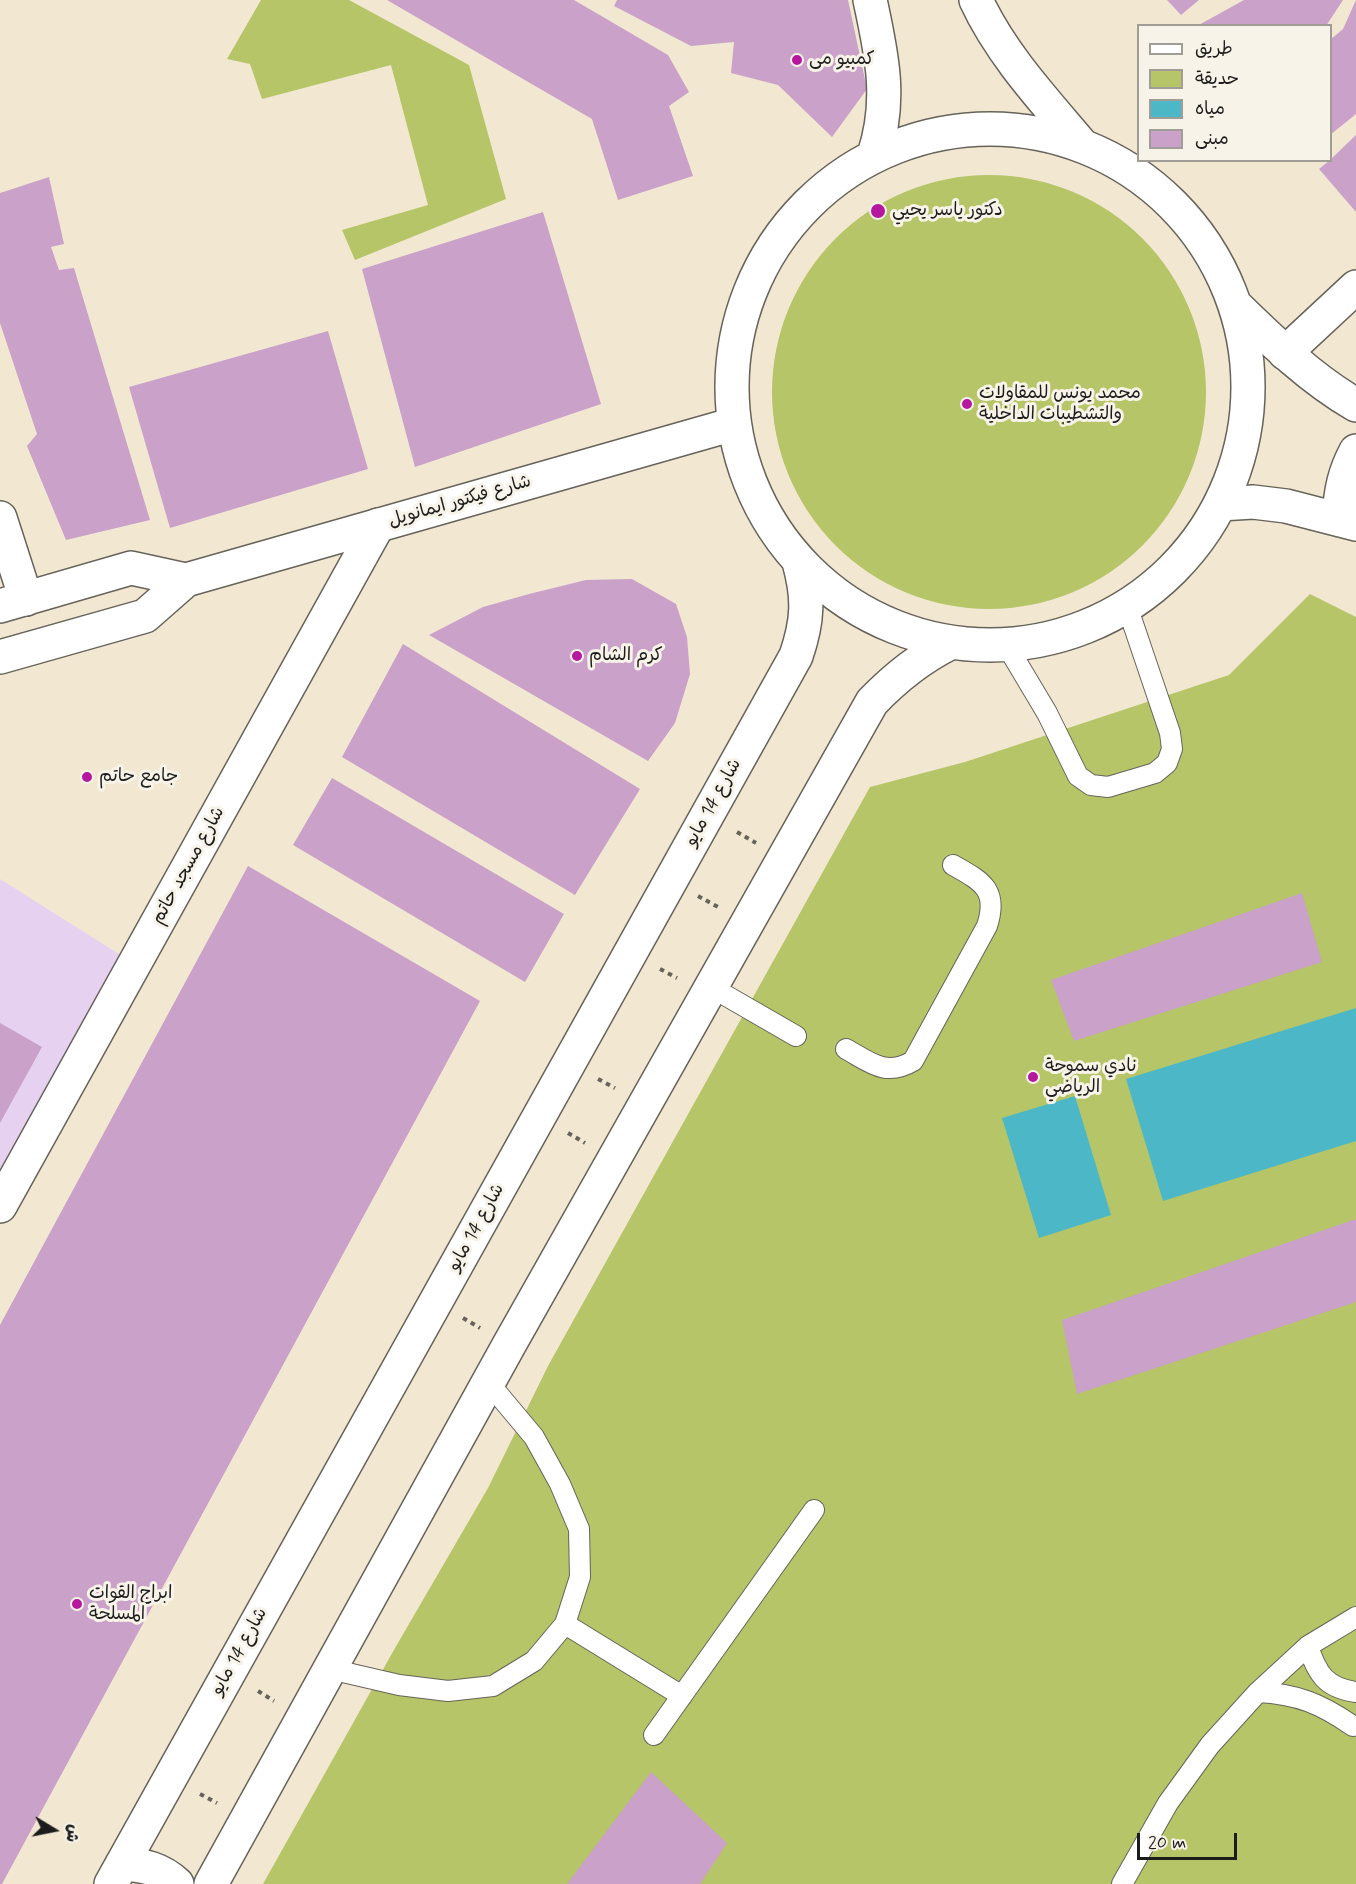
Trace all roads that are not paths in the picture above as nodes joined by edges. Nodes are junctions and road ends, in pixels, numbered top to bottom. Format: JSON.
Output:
{"nodes":[{"id":1,"x":870,"y":0,"type":"edge"},
{"id":2,"x":976,"y":0,"type":"edge"},
{"id":3,"x":1081,"y":144,"type":"junction"},
{"id":4,"x":874,"y":155,"type":"junction"},
{"id":5,"x":1356,"y":287,"type":"edge"},
{"id":6,"x":1236,"y":306,"type":"junction"},
{"id":7,"x":1285,"y":353,"type":"junction"},
{"id":8,"x":1356,"y":405,"type":"edge"},
{"id":9,"x":734,"y":424,"type":"junction"},
{"id":10,"x":1356,"y":451,"type":"edge"},
{"id":11,"x":1220,"y":504,"type":"junction"},
{"id":12,"x":0,"y":518,"type":"edge"},
{"id":13,"x":1348,"y":522,"type":"edge"},
{"id":14,"x":378,"y":525,"type":"junction"},
{"id":15,"x":799,"y":562,"type":"junction"},
{"id":16,"x":186,"y":580,"type":"junction"},
{"id":17,"x":13,"y":603,"type":"edge"},
{"id":18,"x":1127,"y":606,"type":"junction"},
{"id":19,"x":950,"y":643,"type":"junction"},
{"id":20,"x":1007,"y":646,"type":"junction"},
{"id":21,"x":0,"y":657,"type":"edge"},
{"id":22,"x":953,"y":865,"type":"dead end"},
{"id":23,"x":709,"y":991,"type":"junction"},
{"id":24,"x":796,"y":1036,"type":"dead end"},
{"id":25,"x":846,"y":1049,"type":"dead end"},
{"id":26,"x":0,"y":1206,"type":"edge"},
{"id":27,"x":488,"y":1382,"type":"junction"},
{"id":28,"x":814,"y":1510,"type":"dead end"},
{"id":29,"x":1356,"y":1617,"type":"edge"},
{"id":30,"x":565,"y":1624,"type":"junction"},
{"id":31,"x":1308,"y":1646,"type":"junction"},
{"id":32,"x":330,"y":1669,"type":"junction"},
{"id":33,"x":1258,"y":1692,"type":"junction"},
{"id":34,"x":1356,"y":1692,"type":"edge"},
{"id":35,"x":682,"y":1696,"type":"junction"},
{"id":36,"x":1353,"y":1726,"type":"dead end"},
{"id":37,"x":654,"y":1735,"type":"dead end"},
{"id":38,"x":117,"y":1874,"type":"edge"},
{"id":39,"x":177,"y":1884,"type":"edge"},
{"id":40,"x":211,"y":1884,"type":"edge"},
{"id":41,"x":1122,"y":1884,"type":"edge"}],
"edges":[{"from":1,"to":4,"type":"main road"},
{"from":2,"to":3,"type":"main road"},
{"from":3,"to":4,"type":"main road"},
{"from":3,"to":6,"type":"main road"},
{"from":4,"to":9,"type":"main road"},
{"from":5,"to":7,"type":"main road"},
{"from":6,"to":7,"type":"main road"},
{"from":6,"to":11,"type":"main road"},
{"from":7,"to":8,"type":"main road"},
{"from":9,"to":14,"type":"main road","name":"شارع فيكتور ايمانويل"},
{"from":9,"to":15,"type":"main road"},
{"from":10,"to":13,"type":"main road"},
{"from":11,"to":13,"type":"main road"},
{"from":11,"to":18,"type":"main road"},
{"from":12,"to":17,"type":"main road"},
{"from":14,"to":16,"type":"main road","name":"شارع فيكتور ايمانويل"},
{"from":14,"to":26,"type":"main road","name":"شارع مسجد حاتم"},
{"from":15,"to":19,"type":"main road"},
{"from":15,"to":38,"type":"main road","name":"شارع 14 مايو"},
{"from":16,"to":17,"type":"main road","name":"شارع فيكتور ايمانويل"},
{"from":16,"to":21,"type":"main road","name":"شارع فيكتور ايمانويل"},
{"from":18,"to":20,"type":"main road"},
{"from":18,"to":20,"type":"lane"},
{"from":19,"to":20,"type":"main road"},
{"from":19,"to":23,"type":"main road"},
{"from":22,"to":25,"type":"lane"},
{"from":23,"to":24,"type":"lane"},
{"from":23,"to":27,"type":"main road"},
{"from":27,"to":30,"type":"lane"},
{"from":27,"to":32,"type":"main road"},
{"from":28,"to":35,"type":"lane"},
{"from":29,"to":31,"type":"lane"},
{"from":30,"to":32,"type":"lane"},
{"from":30,"to":35,"type":"lane"},
{"from":31,"to":33,"type":"lane"},
{"from":31,"to":34,"type":"lane"},
{"from":32,"to":40,"type":"main road"},
{"from":33,"to":36,"type":"lane"},
{"from":33,"to":41,"type":"lane"},
{"from":35,"to":37,"type":"lane"},
{"from":38,"to":39,"type":"main road"}]}
